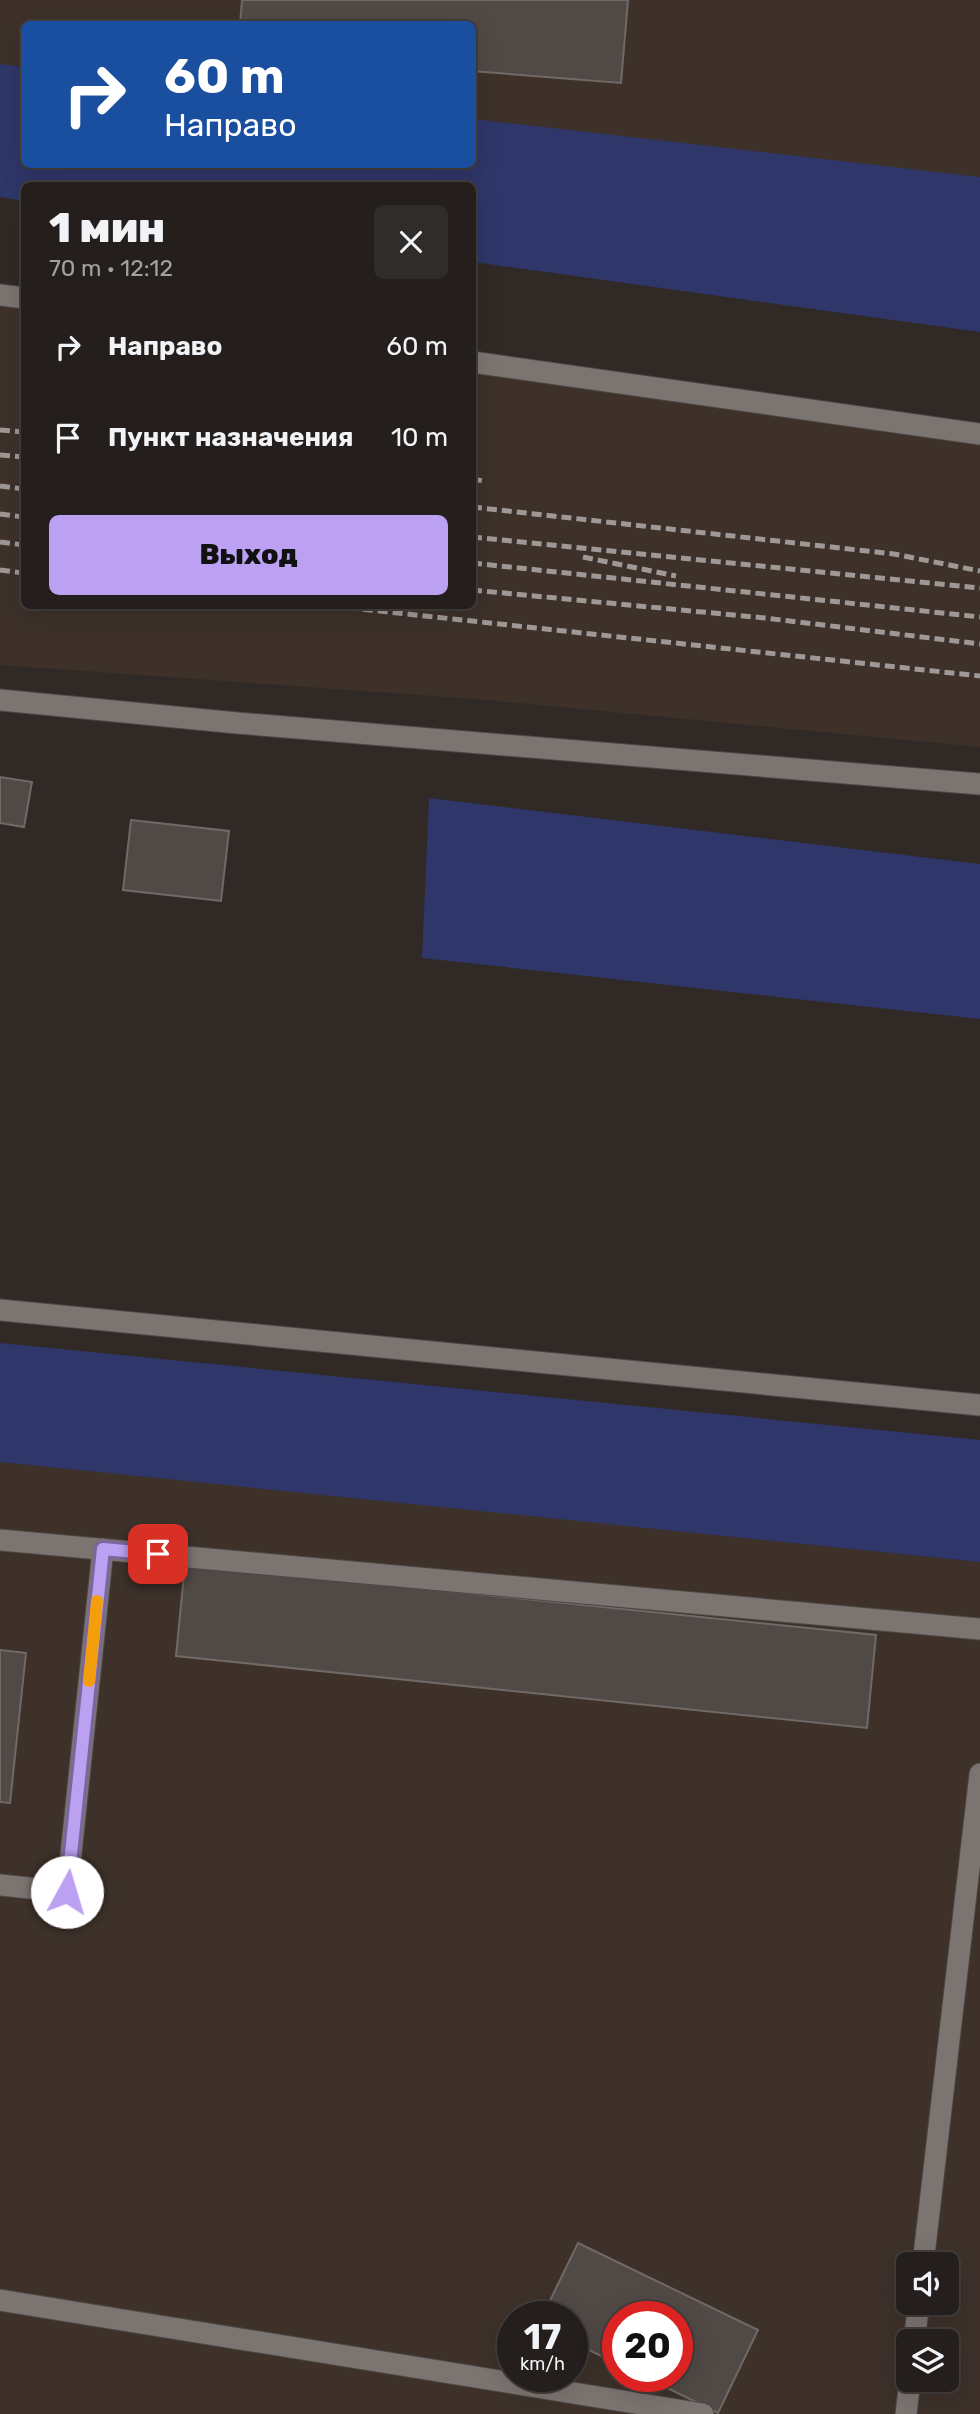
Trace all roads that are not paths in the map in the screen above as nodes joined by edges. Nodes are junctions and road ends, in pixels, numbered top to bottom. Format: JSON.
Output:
{"nodes":[{"id":1,"x":0,"y":295,"type":"edge"},
{"id":2,"x":21,"y":298,"type":"edge"},
{"id":3,"x":476,"y":363,"type":"edge"},
{"id":4,"x":980,"y":435,"type":"edge"},
{"id":5,"x":0,"y":700,"type":"edge"},
{"id":6,"x":980,"y":784,"type":"edge"},
{"id":7,"x":0,"y":1310,"type":"edge"},
{"id":8,"x":980,"y":1405,"type":"edge"},
{"id":9,"x":0,"y":1540,"type":"edge"},
{"id":10,"x":103,"y":1549,"type":"junction"},
{"id":11,"x":980,"y":1629,"type":"edge"},
{"id":12,"x":980,"y":1774,"type":"edge"},
{"id":13,"x":0,"y":1885,"type":"edge"},
{"id":14,"x":924,"y":2252,"type":"edge"},
{"id":15,"x":0,"y":2300,"type":"edge"},
{"id":16,"x":909,"y":2392,"type":"edge"},
{"id":17,"x":703,"y":2414,"type":"edge"},
{"id":18,"x":906,"y":2414,"type":"edge"}],
"edges":[{"from":1,"to":2,"type":"lane"},
{"from":3,"to":4,"type":"lane"},
{"from":5,"to":6,"type":"lane"},
{"from":7,"to":8,"type":"lane"},
{"from":9,"to":10,"type":"lane"},
{"from":10,"to":11,"type":"lane"},
{"from":10,"to":13,"type":"lane"},
{"from":12,"to":14,"type":"lane"},
{"from":15,"to":17,"type":"lane"},
{"from":16,"to":18,"type":"lane"}]}
